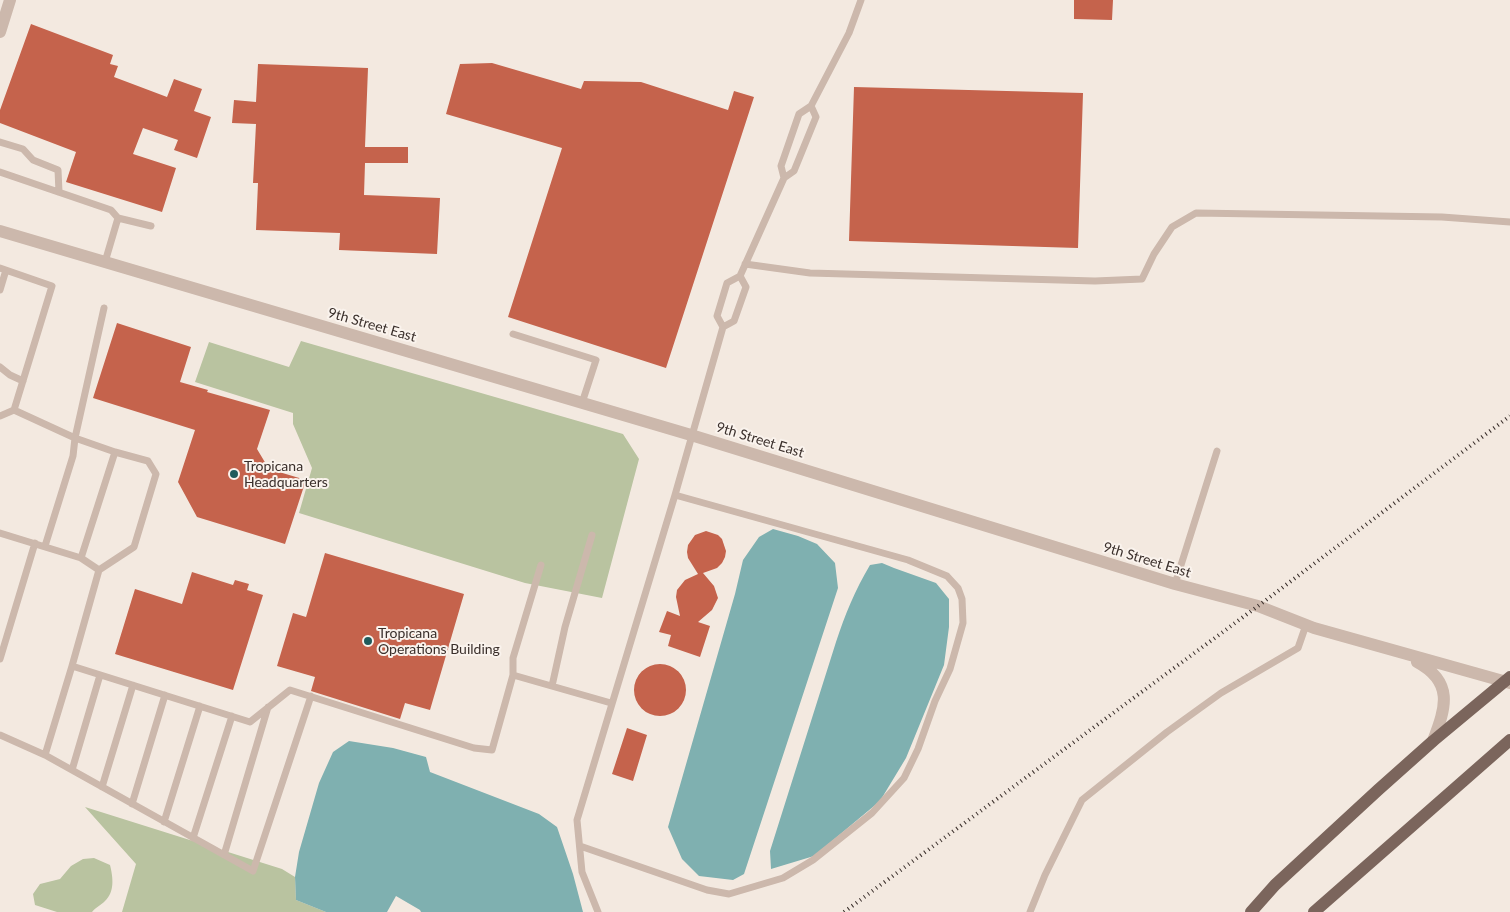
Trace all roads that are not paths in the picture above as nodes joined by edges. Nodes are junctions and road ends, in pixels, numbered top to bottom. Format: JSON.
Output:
{"nodes":[{"id":1,"x":10,"y":0,"type":"edge"},
{"id":2,"x":861,"y":0,"type":"edge"},
{"id":3,"x":0,"y":32,"type":"edge"},
{"id":4,"x":811,"y":106,"type":"junction"},
{"id":5,"x":0,"y":142,"type":"edge"},
{"id":6,"x":0,"y":172,"type":"edge"},
{"id":7,"x":784,"y":178,"type":"junction"},
{"id":8,"x":59,"y":192,"type":"junction"},
{"id":9,"x":118,"y":218,"type":"junction"},
{"id":10,"x":1510,"y":222,"type":"edge"},
{"id":11,"x":151,"y":226,"type":"dead end"},
{"id":12,"x":0,"y":231,"type":"edge"},
{"id":13,"x":105,"y":262,"type":"junction"},
{"id":14,"x":746,"y":264,"type":"junction"},
{"id":15,"x":3,"y":269,"type":"edge"},
{"id":16,"x":740,"y":276,"type":"junction"},
{"id":17,"x":0,"y":290,"type":"edge"},
{"id":18,"x":104,"y":308,"type":"dead end"},
{"id":19,"x":723,"y":327,"type":"junction"},
{"id":20,"x":513,"y":334,"type":"dead end"},
{"id":21,"x":0,"y":367,"type":"edge"},
{"id":22,"x":23,"y":381,"type":"junction"},
{"id":23,"x":582,"y":403,"type":"junction"},
{"id":24,"x":0,"y":407,"type":"edge"},
{"id":25,"x":7,"y":413,"type":"edge"},
{"id":26,"x":691,"y":435,"type":"junction"},
{"id":27,"x":74,"y":438,"type":"junction"},
{"id":28,"x":1217,"y":451,"type":"dead end"},
{"id":29,"x":115,"y":452,"type":"junction"},
{"id":30,"x":675,"y":495,"type":"junction"},
{"id":31,"x":0,"y":533,"type":"edge"},
{"id":32,"x":592,"y":535,"type":"dead end"},
{"id":33,"x":35,"y":543,"type":"junction"},
{"id":34,"x":45,"y":546,"type":"junction"},
{"id":35,"x":81,"y":558,"type":"junction"},
{"id":36,"x":541,"y":565,"type":"dead end"},
{"id":37,"x":100,"y":570,"type":"junction"},
{"id":38,"x":1175,"y":584,"type":"junction"},
{"id":39,"x":1306,"y":625,"type":"junction"},
{"id":40,"x":1397,"y":651,"type":"junction"},
{"id":41,"x":0,"y":658,"type":"edge"},
{"id":42,"x":72,"y":666,"type":"junction"},
{"id":43,"x":100,"y":675,"type":"junction"},
{"id":44,"x":513,"y":675,"type":"junction"},
{"id":45,"x":1508,"y":681,"type":"edge"},
{"id":46,"x":133,"y":685,"type":"junction"},
{"id":47,"x":552,"y":686,"type":"junction"},
{"id":48,"x":165,"y":695,"type":"junction"},
{"id":49,"x":311,"y":696,"type":"junction"},
{"id":50,"x":611,"y":704,"type":"junction"},
{"id":51,"x":200,"y":706,"type":"junction"},
{"id":52,"x":268,"y":707,"type":"junction"},
{"id":53,"x":232,"y":716,"type":"junction"},
{"id":54,"x":0,"y":735,"type":"edge"},
{"id":55,"x":1510,"y":740,"type":"edge"},
{"id":56,"x":1433,"y":741,"type":"junction"},
{"id":57,"x":45,"y":755,"type":"junction"},
{"id":58,"x":72,"y":770,"type":"junction"},
{"id":59,"x":102,"y":787,"type":"junction"},
{"id":60,"x":132,"y":804,"type":"junction"},
{"id":61,"x":164,"y":822,"type":"junction"},
{"id":62,"x":193,"y":838,"type":"junction"},
{"id":63,"x":580,"y":846,"type":"junction"},
{"id":64,"x":224,"y":855,"type":"junction"},
{"id":65,"x":598,"y":912,"type":"edge"},
{"id":66,"x":1030,"y":912,"type":"edge"},
{"id":67,"x":1251,"y":912,"type":"edge"},
{"id":68,"x":1314,"y":912,"type":"edge"}],
"edges":[{"from":1,"to":3,"type":"street"},
{"from":2,"to":4,"type":"lane"},
{"from":4,"to":7,"type":"lane"},
{"from":4,"to":7,"type":"lane"},
{"from":5,"to":8,"type":"lane"},
{"from":6,"to":8,"type":"lane"},
{"from":7,"to":14,"type":"lane"},
{"from":8,"to":9,"type":"lane"},
{"from":9,"to":11,"type":"lane"},
{"from":9,"to":13,"type":"lane"},
{"from":10,"to":14,"type":"lane"},
{"from":12,"to":13,"type":"street","name":"9th Street East"},
{"from":13,"to":23,"type":"street","name":"9th Street East"},
{"from":14,"to":16,"type":"lane"},
{"from":15,"to":17,"type":"lane"},
{"from":15,"to":22,"type":"lane"},
{"from":16,"to":19,"type":"lane"},
{"from":16,"to":19,"type":"lane"},
{"from":18,"to":27,"type":"lane"},
{"from":19,"to":26,"type":"lane"},
{"from":20,"to":23,"type":"lane"},
{"from":21,"to":22,"type":"lane"},
{"from":22,"to":25,"type":"lane"},
{"from":23,"to":26,"type":"street","name":"9th Street East"},
{"from":24,"to":25,"type":"lane"},
{"from":25,"to":27,"type":"lane"},
{"from":26,"to":30,"type":"lane"},
{"from":26,"to":38,"type":"street","name":"9th Street East"},
{"from":27,"to":29,"type":"lane"},
{"from":27,"to":34,"type":"lane"},
{"from":28,"to":38,"type":"lane"},
{"from":29,"to":35,"type":"lane"},
{"from":29,"to":37,"type":"lane"},
{"from":30,"to":50,"type":"lane"},
{"from":30,"to":63,"type":"lane"},
{"from":31,"to":33,"type":"lane"},
{"from":32,"to":47,"type":"lane"},
{"from":33,"to":34,"type":"lane"},
{"from":33,"to":41,"type":"lane"},
{"from":34,"to":35,"type":"lane"},
{"from":35,"to":37,"type":"lane"},
{"from":36,"to":44,"type":"lane"},
{"from":37,"to":42,"type":"lane"},
{"from":38,"to":39,"type":"street","name":"9th Street East"},
{"from":39,"to":40,"type":"street","name":"9th Street East"},
{"from":39,"to":66,"type":"lane"},
{"from":40,"to":45,"type":"street","name":"9th Street East"},
{"from":40,"to":56,"type":"street"},
{"from":42,"to":43,"type":"lane"},
{"from":42,"to":57,"type":"lane"},
{"from":43,"to":46,"type":"lane"},
{"from":43,"to":58,"type":"lane"},
{"from":44,"to":47,"type":"lane"},
{"from":44,"to":49,"type":"lane"},
{"from":45,"to":56,"type":"main road"},
{"from":46,"to":48,"type":"lane"},
{"from":46,"to":59,"type":"lane"},
{"from":47,"to":50,"type":"lane"},
{"from":48,"to":51,"type":"lane"},
{"from":48,"to":60,"type":"lane"},
{"from":49,"to":52,"type":"lane"},
{"from":49,"to":64,"type":"lane"},
{"from":50,"to":63,"type":"lane"},
{"from":51,"to":53,"type":"lane"},
{"from":51,"to":61,"type":"lane"},
{"from":52,"to":53,"type":"lane"},
{"from":52,"to":64,"type":"lane"},
{"from":53,"to":62,"type":"lane"},
{"from":54,"to":57,"type":"lane"},
{"from":55,"to":68,"type":"main road"},
{"from":56,"to":67,"type":"main road"},
{"from":57,"to":58,"type":"lane"},
{"from":58,"to":59,"type":"lane"},
{"from":59,"to":60,"type":"lane"},
{"from":60,"to":61,"type":"lane"},
{"from":61,"to":62,"type":"lane"},
{"from":62,"to":64,"type":"lane"},
{"from":63,"to":65,"type":"lane"}]}
